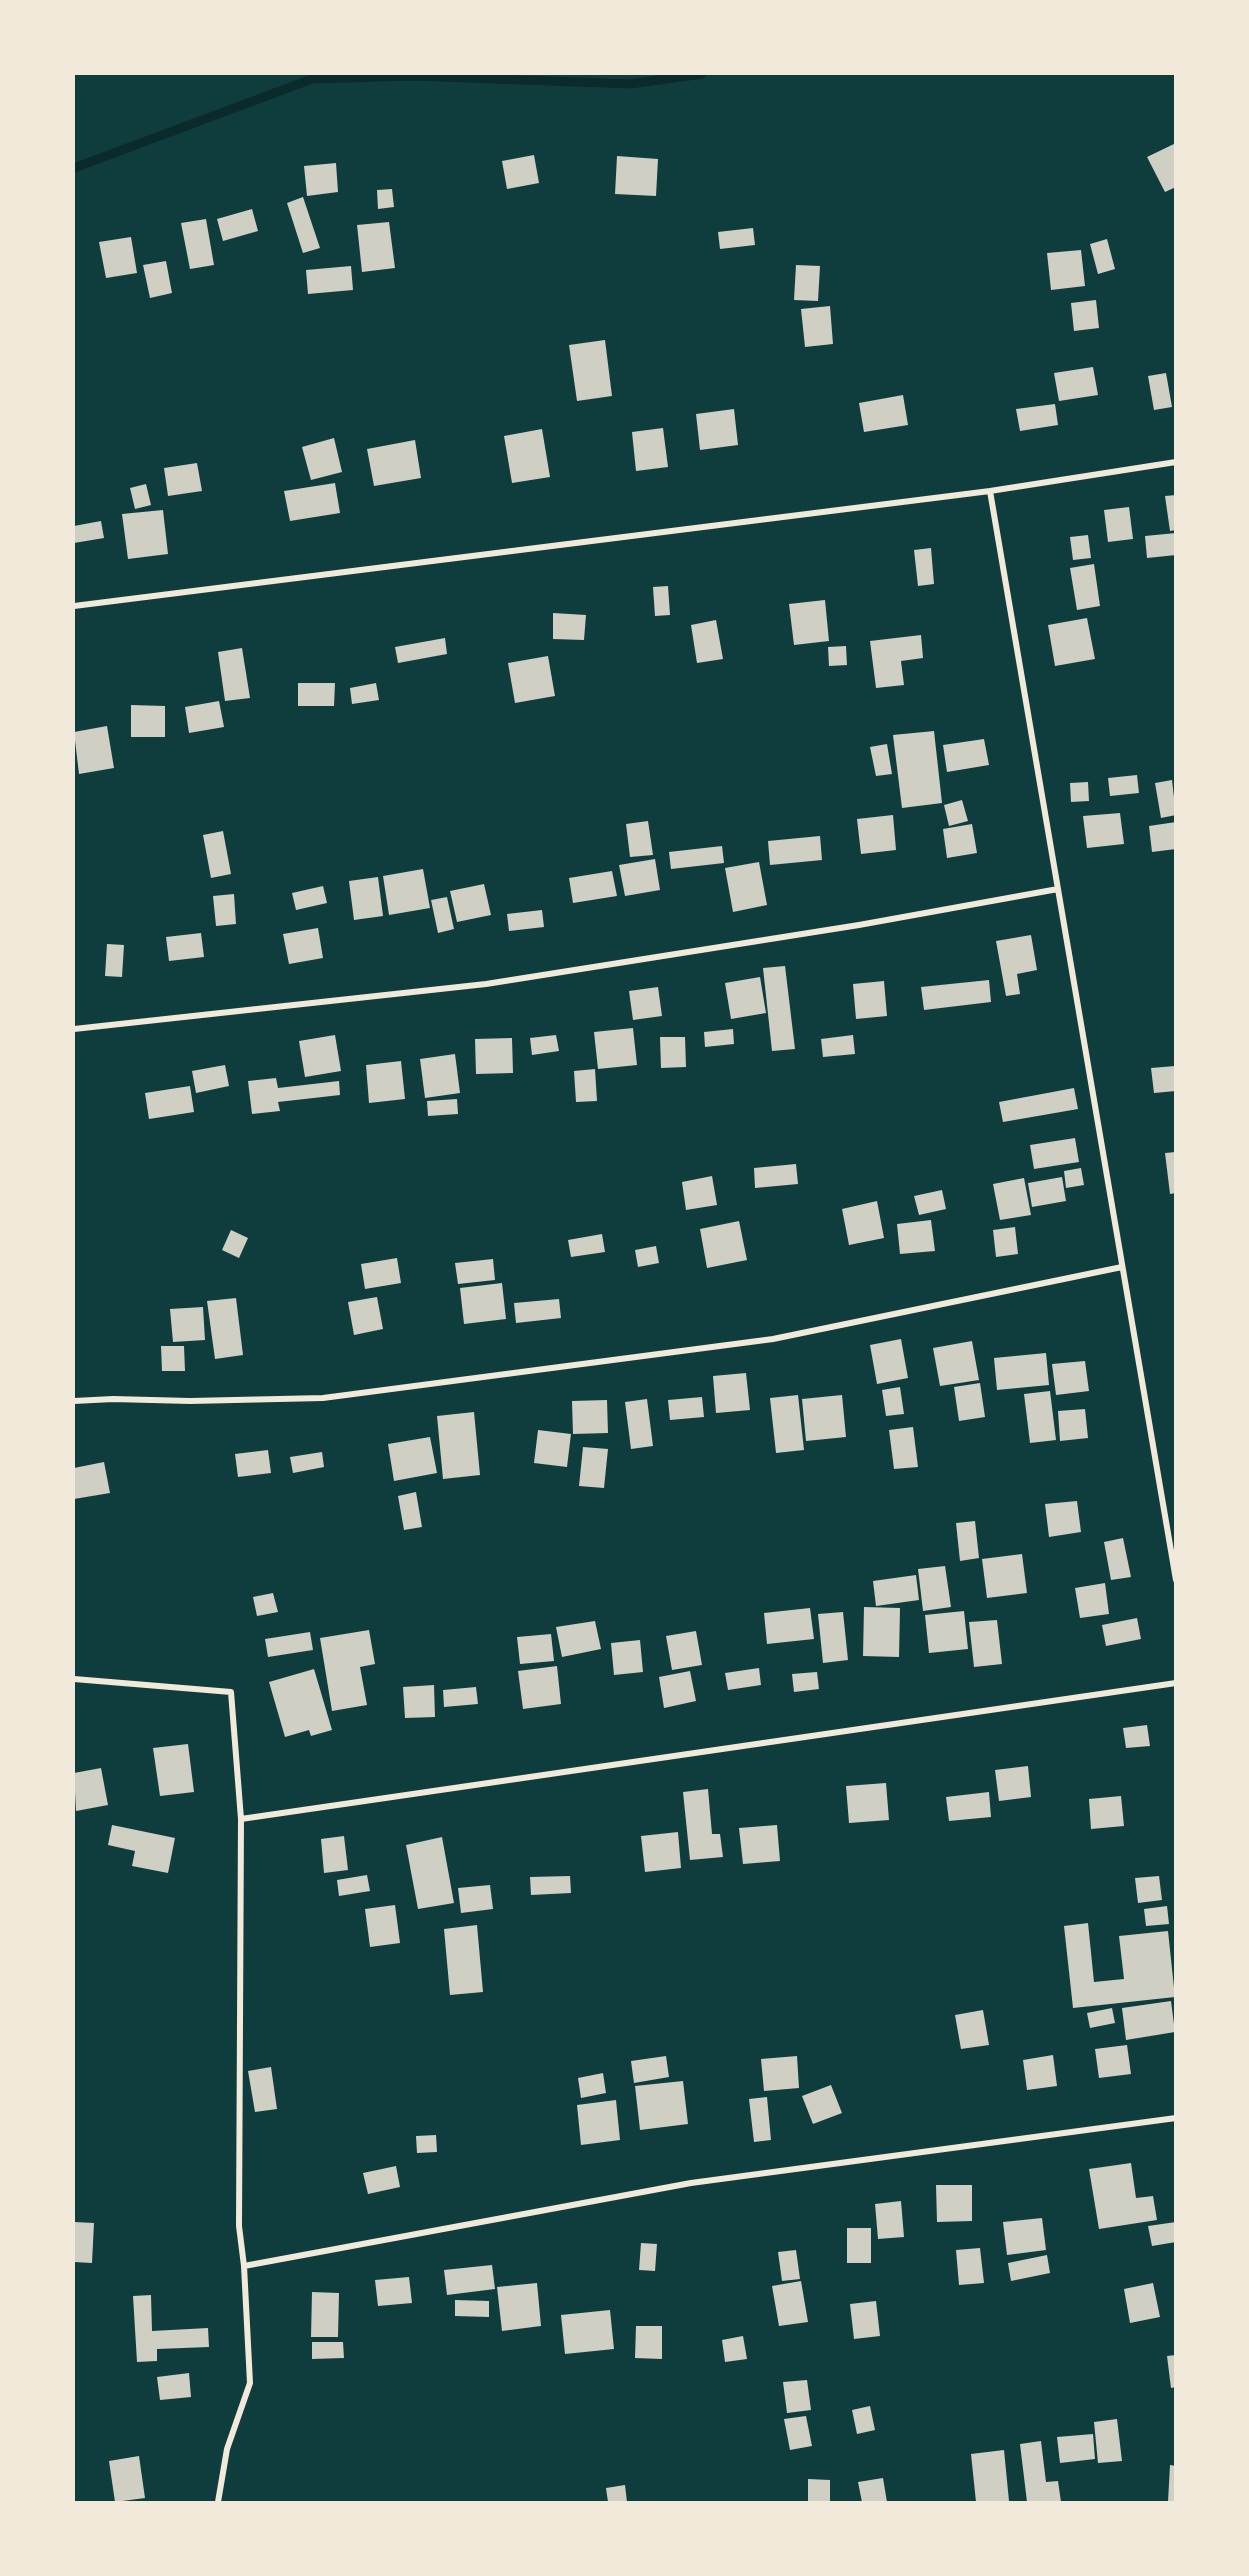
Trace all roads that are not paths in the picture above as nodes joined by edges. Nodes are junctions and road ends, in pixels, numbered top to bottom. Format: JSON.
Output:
{"nodes":[{"id":1,"x":1176,"y":462,"type":"edge"},
{"id":2,"x":990,"y":491,"type":"junction"},
{"id":3,"x":74,"y":606,"type":"edge"},
{"id":4,"x":1058,"y":889,"type":"junction"},
{"id":5,"x":74,"y":1029,"type":"edge"},
{"id":6,"x":1122,"y":1266,"type":"junction"},
{"id":7,"x":74,"y":1401,"type":"edge"},
{"id":8,"x":1176,"y":1580,"type":"edge"},
{"id":9,"x":74,"y":1679,"type":"edge"},
{"id":10,"x":1176,"y":1683,"type":"edge"},
{"id":11,"x":241,"y":1819,"type":"junction"},
{"id":12,"x":1176,"y":2118,"type":"edge"},
{"id":13,"x":244,"y":2266,"type":"junction"},
{"id":14,"x":218,"y":2502,"type":"edge"}],
"edges":[{"from":1,"to":2,"type":"street"},
{"from":2,"to":3,"type":"street"},
{"from":2,"to":4,"type":"street"},
{"from":4,"to":5,"type":"street"},
{"from":4,"to":6,"type":"street"},
{"from":6,"to":7,"type":"street"},
{"from":6,"to":8,"type":"street"},
{"from":9,"to":11,"type":"street"},
{"from":10,"to":11,"type":"street"},
{"from":11,"to":13,"type":"street"},
{"from":12,"to":13,"type":"street"},
{"from":13,"to":14,"type":"street"}]}
